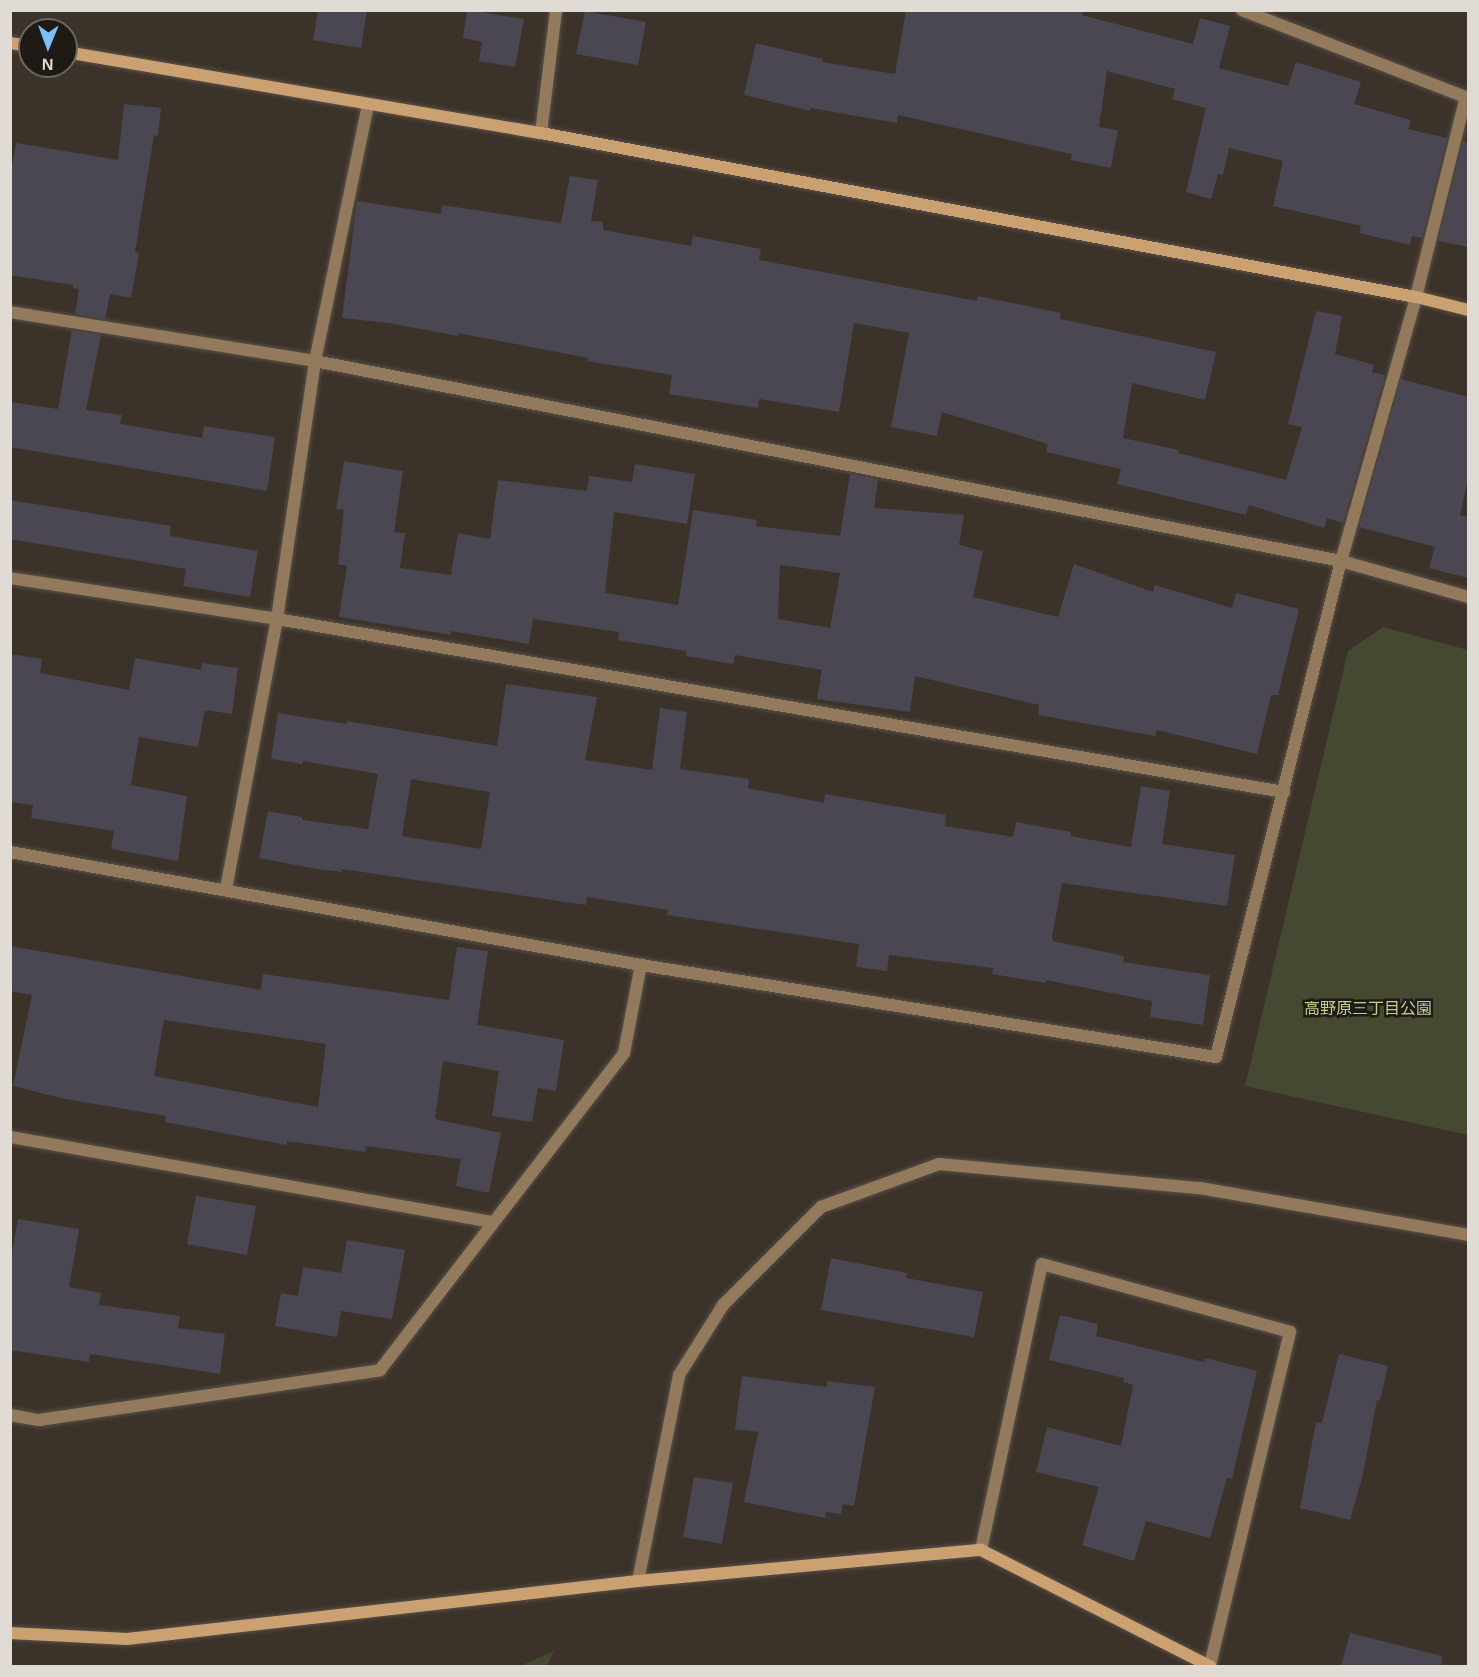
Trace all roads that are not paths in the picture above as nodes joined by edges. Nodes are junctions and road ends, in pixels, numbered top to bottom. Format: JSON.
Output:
{"nodes":[{"id":1,"x":556,"y":10,"type":"edge"},
{"id":2,"x":1242,"y":10,"type":"edge"},
{"id":3,"x":78,"y":54,"type":"edge"},
{"id":4,"x":1467,"y":98,"type":"edge"},
{"id":5,"x":368,"y":105,"type":"junction"},
{"id":6,"x":541,"y":133,"type":"junction"},
{"id":7,"x":1416,"y":297,"type":"junction"},
{"id":8,"x":1468,"y":310,"type":"edge"},
{"id":9,"x":10,"y":312,"type":"edge"},
{"id":10,"x":315,"y":361,"type":"junction"},
{"id":11,"x":1341,"y":561,"type":"junction"},
{"id":12,"x":10,"y":579,"type":"edge"},
{"id":13,"x":1468,"y":597,"type":"edge"},
{"id":14,"x":277,"y":619,"type":"junction"},
{"id":15,"x":1284,"y":792,"type":"junction"},
{"id":16,"x":10,"y":852,"type":"edge"},
{"id":17,"x":226,"y":889,"type":"junction"},
{"id":18,"x":641,"y":965,"type":"junction"},
{"id":19,"x":10,"y":1137,"type":"edge"},
{"id":20,"x":493,"y":1222,"type":"junction"},
{"id":21,"x":1468,"y":1235,"type":"edge"},
{"id":22,"x":10,"y":1415,"type":"edge"},
{"id":23,"x":981,"y":1550,"type":"junction"},
{"id":24,"x":638,"y":1581,"type":"junction"},
{"id":25,"x":10,"y":1633,"type":"edge"},
{"id":26,"x":1210,"y":1666,"type":"edge"}],
"edges":[{"from":1,"to":6,"type":"street"},
{"from":2,"to":4,"type":"street"},
{"from":3,"to":5,"type":"street"},
{"from":4,"to":7,"type":"street"},
{"from":5,"to":6,"type":"street"},
{"from":5,"to":10,"type":"street"},
{"from":6,"to":7,"type":"street"},
{"from":7,"to":8,"type":"street"},
{"from":7,"to":11,"type":"street"},
{"from":9,"to":10,"type":"street"},
{"from":10,"to":11,"type":"street"},
{"from":10,"to":14,"type":"street"},
{"from":11,"to":13,"type":"street"},
{"from":11,"to":15,"type":"street"},
{"from":12,"to":14,"type":"street"},
{"from":14,"to":15,"type":"street"},
{"from":14,"to":17,"type":"street"},
{"from":15,"to":18,"type":"street"},
{"from":16,"to":17,"type":"street"},
{"from":17,"to":18,"type":"street"},
{"from":18,"to":20,"type":"street"},
{"from":19,"to":20,"type":"street"},
{"from":20,"to":22,"type":"street"},
{"from":21,"to":24,"type":"street"},
{"from":23,"to":24,"type":"street"},
{"from":23,"to":26,"type":"street"},
{"from":23,"to":26,"type":"street"},
{"from":24,"to":25,"type":"street"}]}
